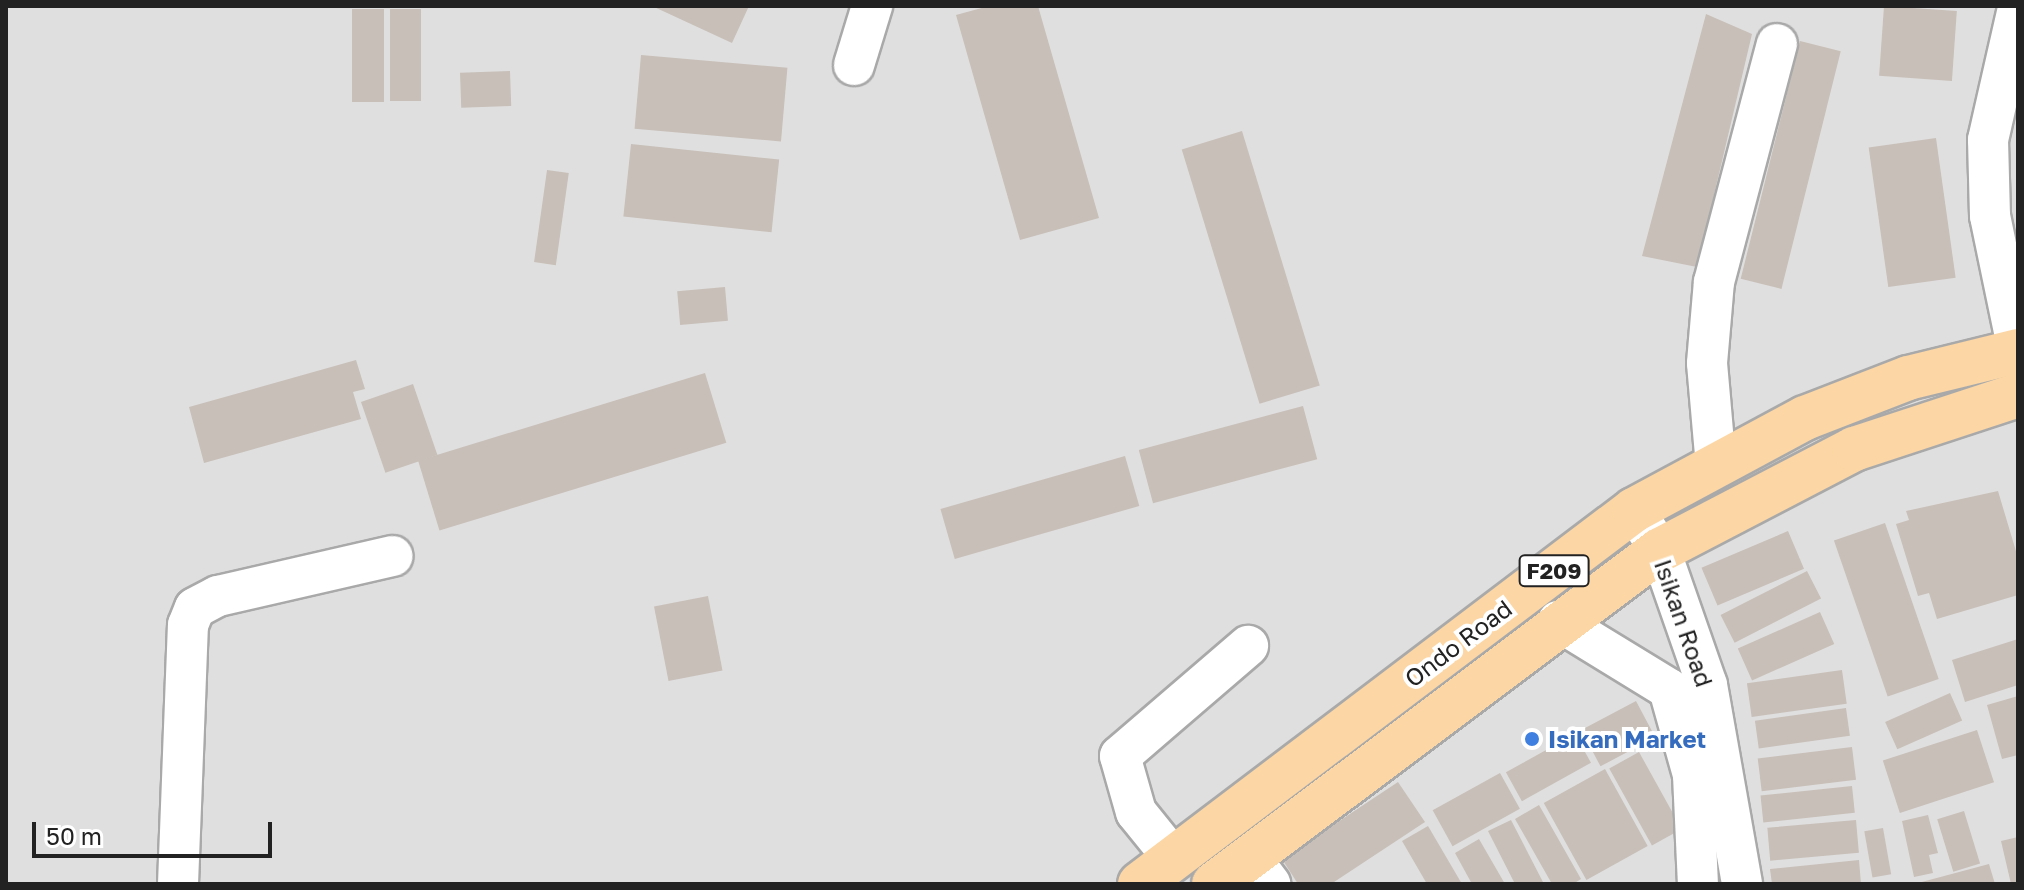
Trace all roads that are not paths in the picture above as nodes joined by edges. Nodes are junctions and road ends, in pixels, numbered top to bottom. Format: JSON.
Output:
{"nodes":[{"id":1,"x":872,"y":6,"type":"edge"},
{"id":2,"x":2018,"y":8,"type":"edge"},
{"id":3,"x":1777,"y":44,"type":"dead end"},
{"id":4,"x":854,"y":65,"type":"dead end"},
{"id":5,"x":2018,"y":351,"type":"edge"},
{"id":6,"x":2018,"y":395,"type":"edge"},
{"id":7,"x":1716,"y":466,"type":"junction"},
{"id":8,"x":1634,"y":510,"type":"junction"},
{"id":9,"x":1660,"y":550,"type":"junction"},
{"id":10,"x":392,"y":556,"type":"dead end"},
{"id":11,"x":1558,"y":621,"type":"junction"},
{"id":12,"x":1248,"y":646,"type":"dead end"},
{"id":13,"x":1260,"y":870,"type":"edge"},
{"id":14,"x":1157,"y":871,"type":"edge"},
{"id":15,"x":178,"y":884,"type":"edge"},
{"id":16,"x":1214,"y":884,"type":"edge"},
{"id":17,"x":1698,"y":884,"type":"edge"},
{"id":18,"x":1742,"y":884,"type":"edge"}],
"edges":[{"from":1,"to":4,"type":"street"},
{"from":2,"to":5,"type":"street"},
{"from":3,"to":7,"type":"street"},
{"from":5,"to":7,"type":"main road","name":"Ondo Road","number":"F209"},
{"from":6,"to":9,"type":"main road","name":"Ondo Road","number":"F209"},
{"from":7,"to":8,"type":"main road","name":"Ondo Road","number":"F209"},
{"from":8,"to":9,"type":"street","name":"Isikan Road"},
{"from":8,"to":14,"type":"main road","name":"Ondo Road","number":"F209"},
{"from":9,"to":11,"type":"main road","name":"Ondo Road","number":"F209"},
{"from":9,"to":18,"type":"street","name":"Isikan Road"},
{"from":10,"to":15,"type":"street"},
{"from":11,"to":13,"type":"main road","name":"Ondo Road","number":"F209"},
{"from":11,"to":17,"type":"street"},
{"from":12,"to":14,"type":"street"},
{"from":13,"to":16,"type":"main road","name":"Ondo Road","number":"F209"}]}
